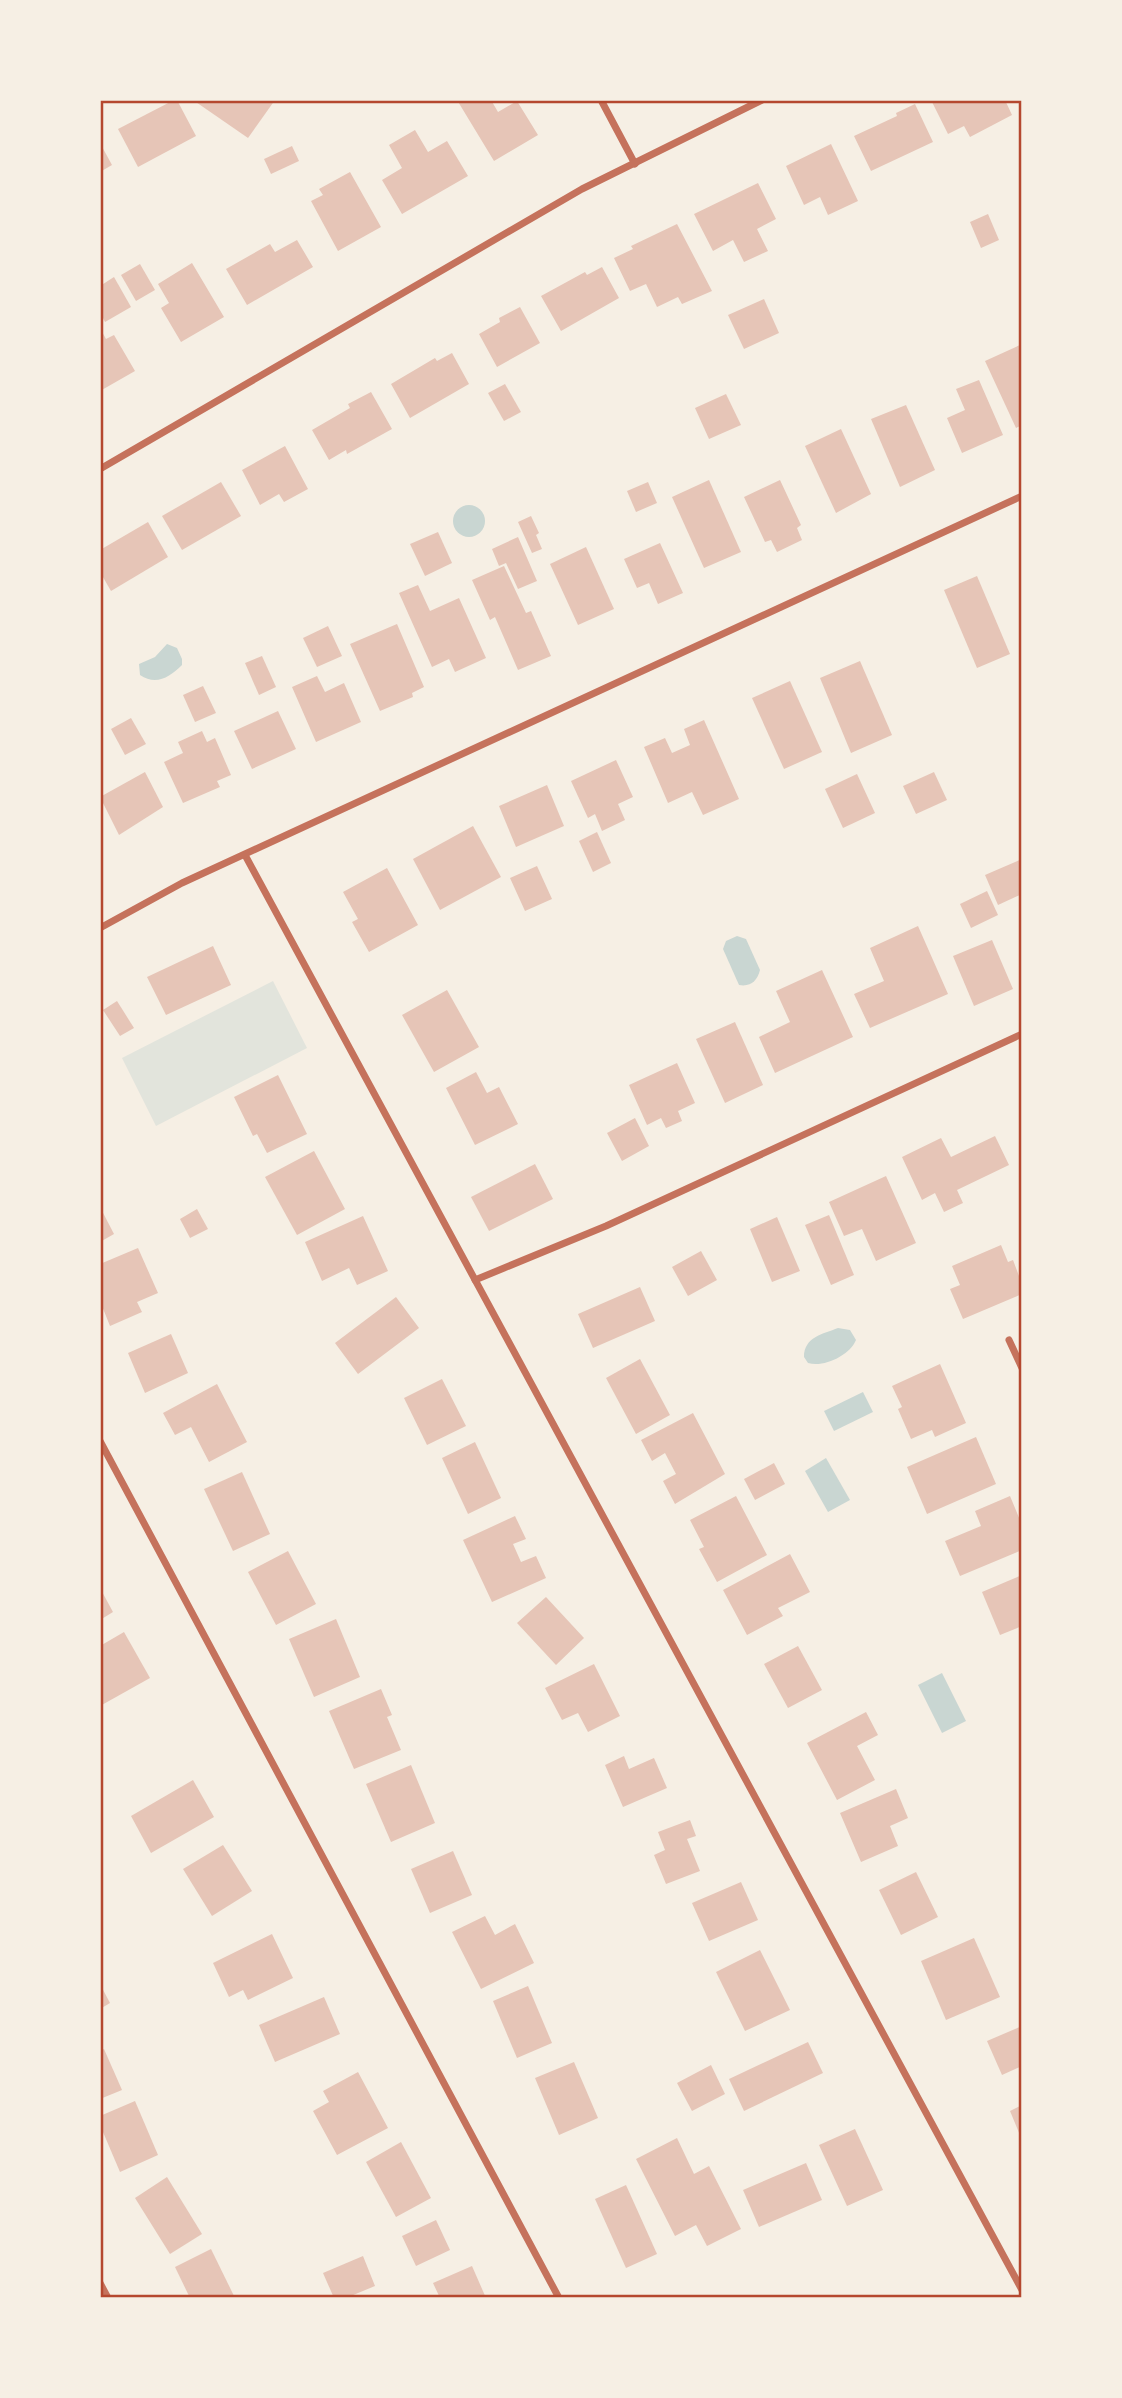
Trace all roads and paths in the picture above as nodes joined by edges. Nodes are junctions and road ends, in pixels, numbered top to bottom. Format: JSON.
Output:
{"nodes":[{"id":1,"x":601,"y":100,"type":"edge"},
{"id":2,"x":762,"y":100,"type":"edge"},
{"id":3,"x":635,"y":164,"type":"junction"},
{"id":4,"x":100,"y":469,"type":"edge"},
{"id":5,"x":1022,"y":496,"type":"edge"},
{"id":6,"x":245,"y":855,"type":"junction"},
{"id":7,"x":100,"y":928,"type":"edge"},
{"id":8,"x":1022,"y":1034,"type":"edge"},
{"id":9,"x":475,"y":1280,"type":"junction"},
{"id":10,"x":1009,"y":1340,"type":"dead end"},
{"id":11,"x":1022,"y":1368,"type":"edge"},
{"id":12,"x":100,"y":1441,"type":"edge"},
{"id":13,"x":100,"y":2283,"type":"edge"},
{"id":14,"x":1022,"y":2290,"type":"edge"},
{"id":15,"x":108,"y":2298,"type":"edge"},
{"id":16,"x":559,"y":2298,"type":"edge"}],
"edges":[{"from":1,"to":3,"type":"street"},
{"from":2,"to":3,"type":"street"},
{"from":3,"to":4,"type":"street"},
{"from":5,"to":6,"type":"street"},
{"from":6,"to":7,"type":"street"},
{"from":6,"to":9,"type":"street"},
{"from":8,"to":9,"type":"street"},
{"from":9,"to":14,"type":"street"},
{"from":10,"to":11,"type":"street"},
{"from":12,"to":16,"type":"street"},
{"from":13,"to":15,"type":"street"}]}
